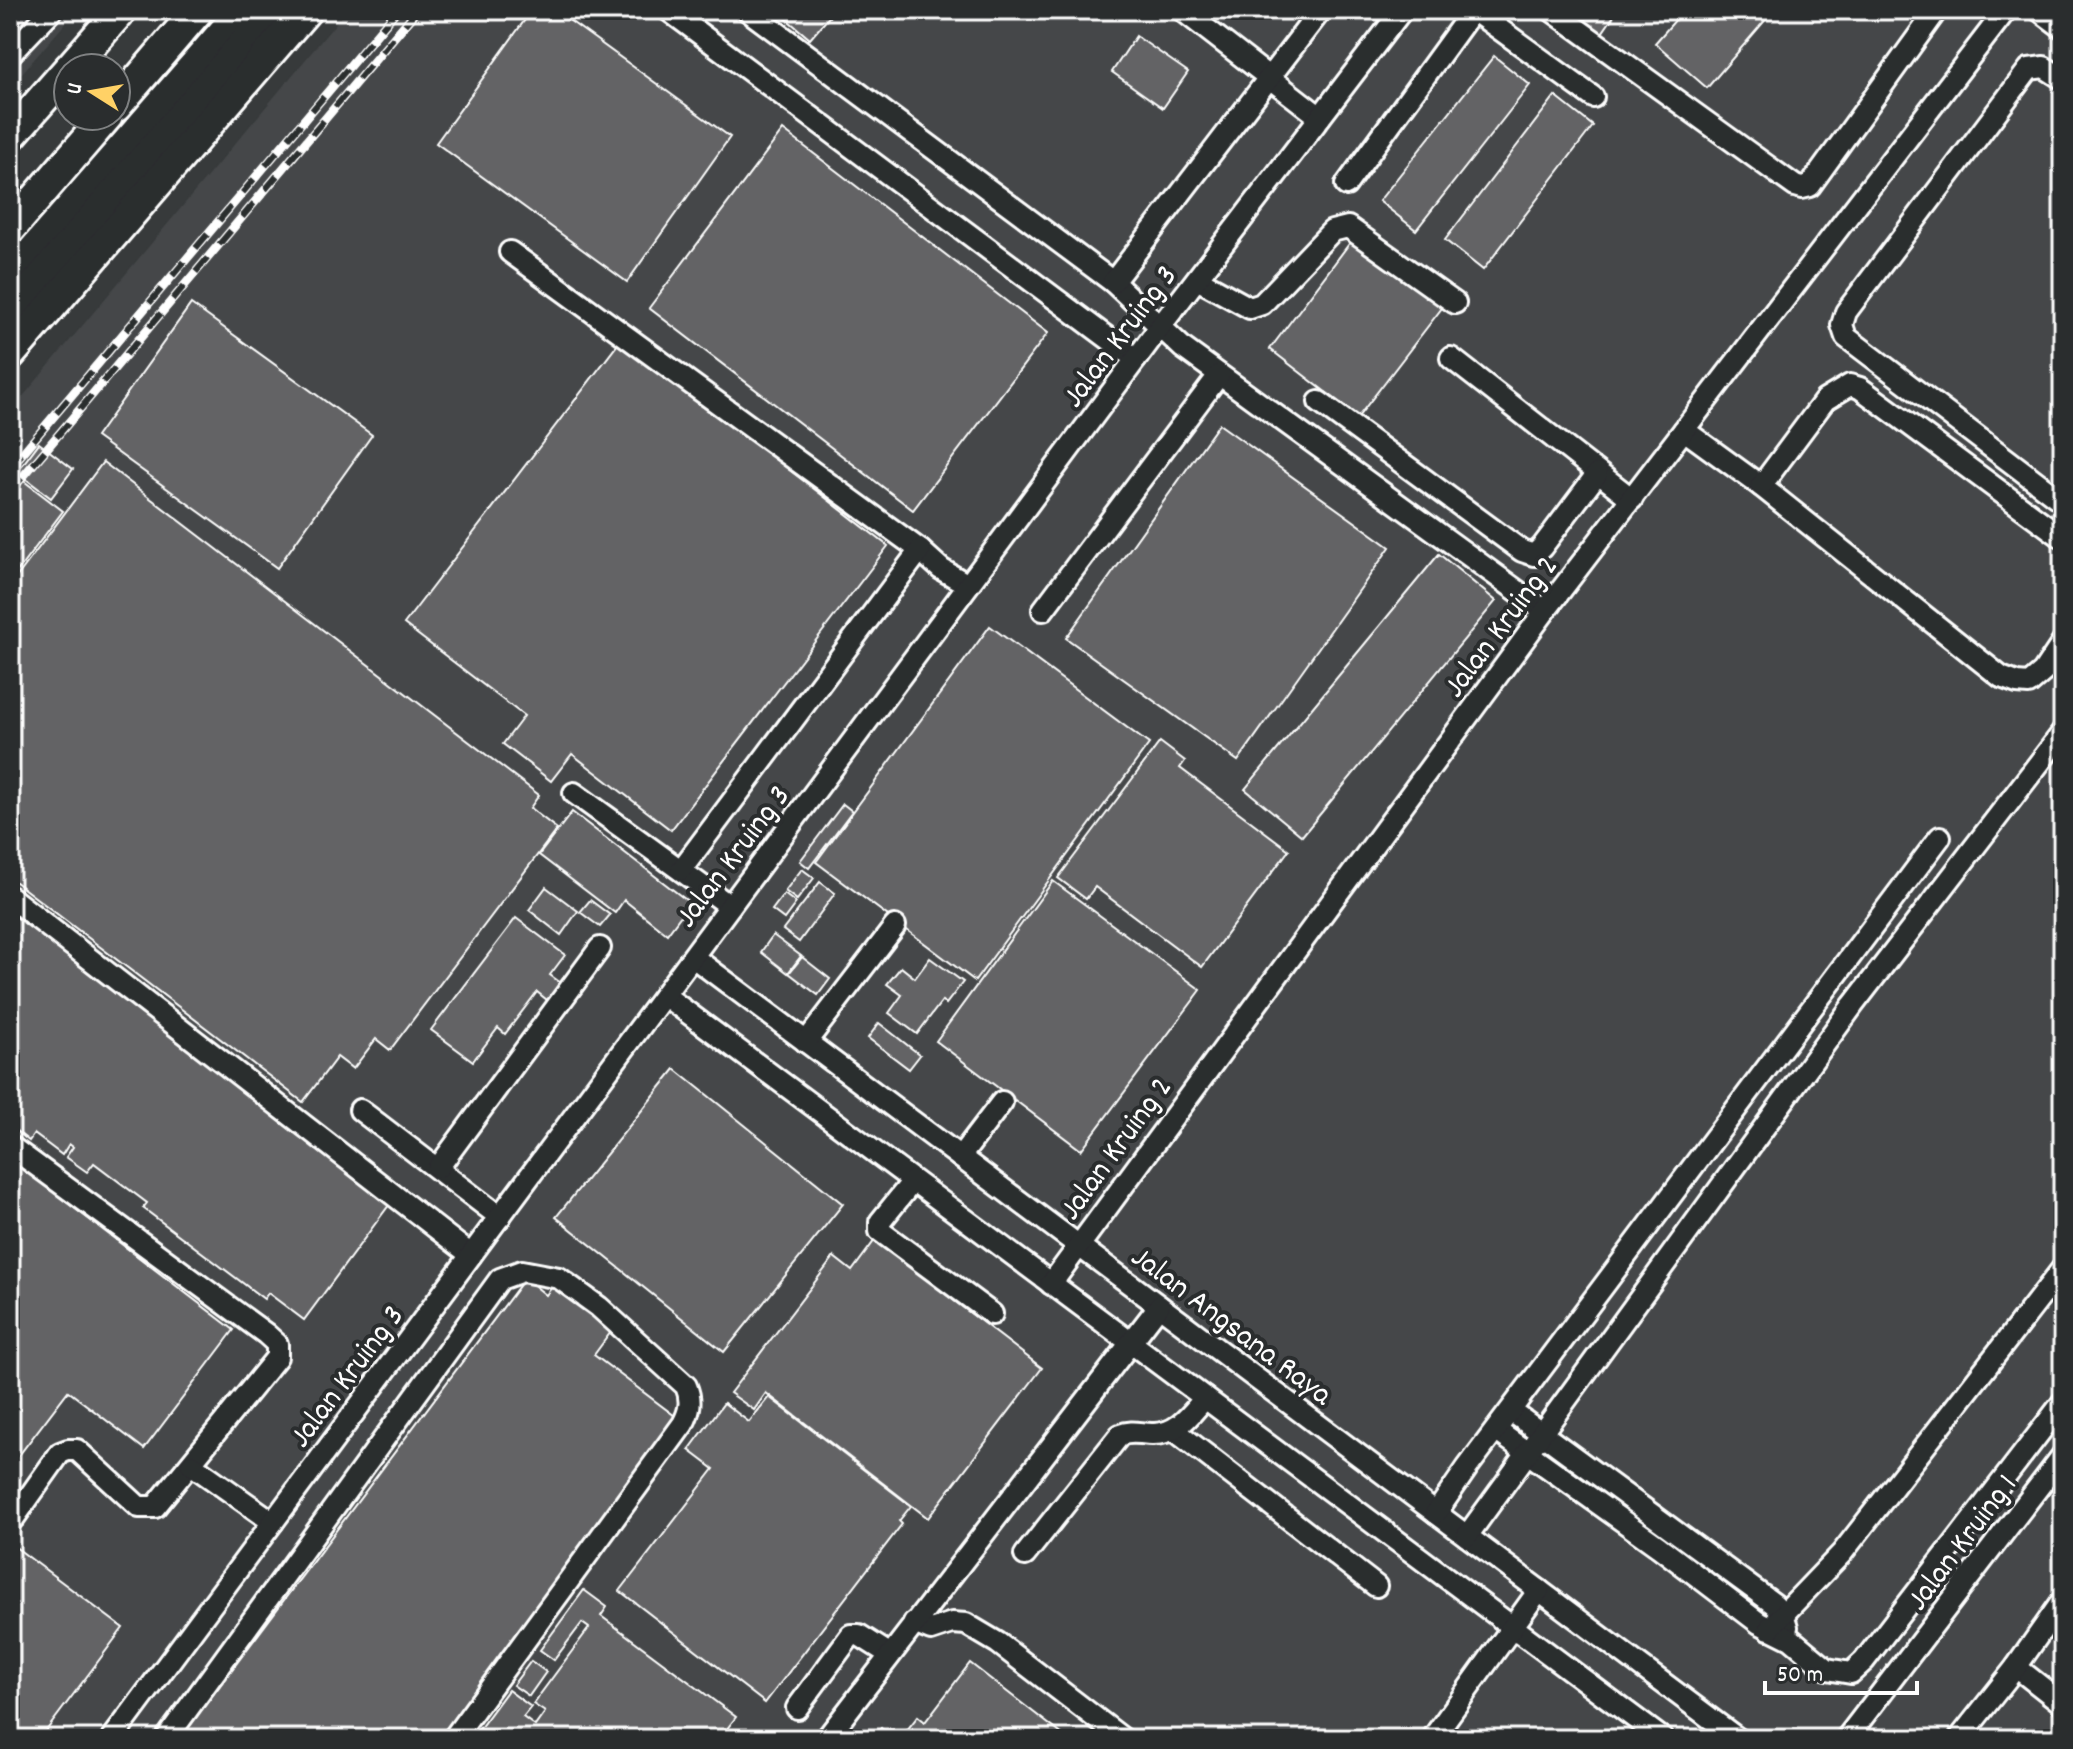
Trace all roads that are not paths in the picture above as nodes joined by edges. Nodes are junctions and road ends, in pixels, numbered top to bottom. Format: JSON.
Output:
{"nodes":[{"id":1,"x":52,"y":10,"type":"edge"},
{"id":2,"x":121,"y":10,"type":"edge"},
{"id":3,"x":180,"y":10,"type":"edge"},
{"id":4,"x":198,"y":10,"type":"edge"},
{"id":5,"x":243,"y":10,"type":"edge"},
{"id":6,"x":273,"y":10,"type":"edge"},
{"id":7,"x":306,"y":10,"type":"edge"},
{"id":8,"x":668,"y":10,"type":"edge"},
{"id":9,"x":747,"y":10,"type":"edge"},
{"id":10,"x":1182,"y":10,"type":"edge"},
{"id":11,"x":1321,"y":10,"type":"edge"},
{"id":12,"x":1402,"y":10,"type":"edge"},
{"id":13,"x":1473,"y":10,"type":"edge"},
{"id":14,"x":1551,"y":10,"type":"edge"},
{"id":15,"x":1937,"y":10,"type":"edge"},
{"id":16,"x":2006,"y":10,"type":"edge"},
{"id":17,"x":2039,"y":10,"type":"edge"},
{"id":18,"x":2063,"y":28,"type":"edge"},
{"id":19,"x":84,"y":52,"type":"edge"},
{"id":20,"x":10,"y":54,"type":"edge"},
{"id":21,"x":132,"y":66,"type":"edge"},
{"id":22,"x":1270,"y":78,"type":"junction"},
{"id":23,"x":2063,"y":79,"type":"edge"},
{"id":24,"x":132,"y":87,"type":"edge"},
{"id":25,"x":52,"y":88,"type":"edge"},
{"id":26,"x":1593,"y":97,"type":"dead end"},
{"id":27,"x":1320,"y":117,"type":"junction"},
{"id":28,"x":74,"y":132,"type":"edge"},
{"id":29,"x":93,"y":132,"type":"edge"},
{"id":30,"x":10,"y":136,"type":"edge"},
{"id":31,"x":1346,"y":185,"type":"dead end"},
{"id":32,"x":10,"y":205,"type":"edge"},
{"id":33,"x":10,"y":229,"type":"edge"},
{"id":34,"x":510,"y":252,"type":"dead end"},
{"id":35,"x":10,"y":278,"type":"edge"},
{"id":36,"x":1197,"y":279,"type":"junction"},
{"id":37,"x":1113,"y":282,"type":"junction"},
{"id":38,"x":1455,"y":303,"type":"dead end"},
{"id":39,"x":10,"y":314,"type":"edge"},
{"id":40,"x":1159,"y":328,"type":"junction"},
{"id":41,"x":10,"y":354,"type":"edge"},
{"id":42,"x":1451,"y":358,"type":"dead end"},
{"id":43,"x":1136,"y":359,"type":"junction"},
{"id":44,"x":1219,"y":375,"type":"junction"},
{"id":45,"x":1319,"y":402,"type":"dead end"},
{"id":46,"x":1684,"y":430,"type":"junction"},
{"id":47,"x":1597,"y":474,"type":"junction"},
{"id":48,"x":1761,"y":486,"type":"junction"},
{"id":49,"x":1632,"y":499,"type":"junction"},
{"id":50,"x":2063,"y":502,"type":"edge"},
{"id":51,"x":2063,"y":538,"type":"edge"},
{"id":52,"x":920,"y":550,"type":"junction"},
{"id":53,"x":968,"y":585,"type":"junction"},
{"id":54,"x":1043,"y":610,"type":"dead end"},
{"id":55,"x":1545,"y":611,"type":"junction"},
{"id":56,"x":2063,"y":642,"type":"edge"},
{"id":57,"x":2063,"y":732,"type":"edge"},
{"id":58,"x":574,"y":793,"type":"dead end"},
{"id":59,"x":1940,"y":837,"type":"dead end"},
{"id":60,"x":681,"y":870,"type":"junction"},
{"id":61,"x":10,"y":897,"type":"edge"},
{"id":62,"x":730,"y":906,"type":"junction"},
{"id":63,"x":895,"y":926,"type":"dead end"},
{"id":64,"x":600,"y":948,"type":"dead end"},
{"id":65,"x":693,"y":957,"type":"junction"},
{"id":66,"x":1828,"y":988,"type":"junction"},
{"id":67,"x":664,"y":995,"type":"junction"},
{"id":68,"x":1853,"y":1005,"type":"junction"},
{"id":69,"x":806,"y":1042,"type":"junction"},
{"id":70,"x":1761,"y":1074,"type":"junction"},
{"id":71,"x":1788,"y":1094,"type":"junction"},
{"id":72,"x":1002,"y":1102,"type":"dead end"},
{"id":73,"x":360,"y":1110,"type":"dead end"},
{"id":74,"x":10,"y":1146,"type":"edge"},
{"id":75,"x":960,"y":1157,"type":"junction"},
{"id":76,"x":438,"y":1168,"type":"junction"},
{"id":77,"x":913,"y":1181,"type":"junction"},
{"id":78,"x":500,"y":1217,"type":"junction"},
{"id":79,"x":1079,"y":1246,"type":"junction"},
{"id":80,"x":471,"y":1255,"type":"junction"},
{"id":81,"x":2063,"y":1268,"type":"edge"},
{"id":82,"x":1051,"y":1284,"type":"junction"},
{"id":83,"x":1159,"y":1306,"type":"junction"},
{"id":84,"x":992,"y":1314,"type":"dead end"},
{"id":85,"x":1132,"y":1344,"type":"junction"},
{"id":86,"x":1205,"y":1398,"type":"junction"},
{"id":87,"x":2063,"y":1402,"type":"edge"},
{"id":88,"x":1511,"y":1411,"type":"junction"},
{"id":89,"x":1174,"y":1430,"type":"junction"},
{"id":90,"x":1497,"y":1431,"type":"junction"},
{"id":91,"x":1542,"y":1434,"type":"junction"},
{"id":92,"x":1527,"y":1454,"type":"junction"},
{"id":93,"x":2063,"y":1455,"type":"edge"},
{"id":94,"x":191,"y":1464,"type":"junction"},
{"id":95,"x":1436,"y":1513,"type":"junction"},
{"id":96,"x":10,"y":1519,"type":"edge"},
{"id":97,"x":273,"y":1522,"type":"junction"},
{"id":98,"x":1672,"y":1528,"type":"junction"},
{"id":99,"x":1467,"y":1536,"type":"junction"},
{"id":100,"x":1659,"y":1547,"type":"junction"},
{"id":101,"x":1025,"y":1555,"type":"dead end"},
{"id":102,"x":1376,"y":1586,"type":"dead end"},
{"id":103,"x":1539,"y":1590,"type":"junction"},
{"id":104,"x":2063,"y":1600,"type":"edge"},
{"id":105,"x":1776,"y":1622,"type":"junction"},
{"id":106,"x":914,"y":1623,"type":"junction"},
{"id":107,"x":1512,"y":1626,"type":"junction"},
{"id":108,"x":889,"y":1654,"type":"junction"},
{"id":109,"x":2016,"y":1667,"type":"junction"},
{"id":110,"x":2063,"y":1704,"type":"edge"},
{"id":111,"x":797,"y":1708,"type":"dead end"},
{"id":112,"x":112,"y":1739,"type":"edge"},
{"id":113,"x":166,"y":1739,"type":"edge"},
{"id":114,"x":453,"y":1739,"type":"edge"},
{"id":115,"x":826,"y":1739,"type":"edge"},
{"id":116,"x":1123,"y":1739,"type":"edge"},
{"id":117,"x":1432,"y":1739,"type":"edge"},
{"id":118,"x":1663,"y":1739,"type":"edge"},
{"id":119,"x":1738,"y":1739,"type":"edge"},
{"id":120,"x":1846,"y":1739,"type":"edge"},
{"id":121,"x":1959,"y":1739,"type":"edge"}],
"edges":[{"from":1,"to":20,"type":"street"},
{"from":2,"to":19,"type":"highway"},
{"from":3,"to":21,"type":"highway"},
{"from":4,"to":24,"type":"highway"},
{"from":5,"to":35,"type":"highway"},
{"from":6,"to":39,"type":"highway"},
{"from":7,"to":41,"type":"highway"},
{"from":8,"to":43,"type":"street"},
{"from":9,"to":37,"type":"street"},
{"from":10,"to":22,"type":"street"},
{"from":11,"to":22,"type":"street"},
{"from":12,"to":27,"type":"street","name":"Jalan Kruing 3"},
{"from":13,"to":26,"type":"street"},
{"from":13,"to":31,"type":"street"},
{"from":14,"to":15,"type":"street"},
{"from":16,"to":46,"type":"street","name":"Jalan Kruing 2"},
{"from":17,"to":18,"type":"street"},
{"from":22,"to":27,"type":"street"},
{"from":22,"to":37,"type":"street"},
{"from":23,"to":50,"type":"street"},
{"from":25,"to":30,"type":"highway"},
{"from":27,"to":36,"type":"street","name":"Jalan Kruing 3"},
{"from":28,"to":32,"type":"highway"},
{"from":29,"to":33,"type":"highway"},
{"from":34,"to":52,"type":"street"},
{"from":36,"to":38,"type":"street"},
{"from":36,"to":40,"type":"street","name":"Jalan Kruing 3"},
{"from":37,"to":40,"type":"street"},
{"from":40,"to":43,"type":"street","name":"Jalan Kruing 3"},
{"from":40,"to":44,"type":"street"},
{"from":42,"to":47,"type":"street"},
{"from":43,"to":53,"type":"street","name":"Jalan Kruing 3"},
{"from":44,"to":54,"type":"street"},
{"from":44,"to":55,"type":"street"},
{"from":45,"to":47,"type":"street"},
{"from":46,"to":48,"type":"street"},
{"from":46,"to":49,"type":"street","name":"Jalan Kruing 2"},
{"from":47,"to":49,"type":"street"},
{"from":48,"to":51,"type":"street"},
{"from":48,"to":56,"type":"street"},
{"from":49,"to":55,"type":"street","name":"Jalan Kruing 2"},
{"from":52,"to":53,"type":"street"},
{"from":52,"to":60,"type":"street"},
{"from":53,"to":62,"type":"street","name":"Jalan Kruing 3"},
{"from":55,"to":79,"type":"street","name":"Jalan Kruing 2"},
{"from":57,"to":68,"type":"street"},
{"from":58,"to":60,"type":"street"},
{"from":59,"to":66,"type":"street"},
{"from":60,"to":62,"type":"street"},
{"from":61,"to":80,"type":"street"},
{"from":62,"to":65,"type":"street","name":"Jalan Kruing 3"},
{"from":63,"to":69,"type":"street"},
{"from":64,"to":76,"type":"street"},
{"from":65,"to":67,"type":"street","name":"Jalan Kruing 3"},
{"from":65,"to":69,"type":"street","name":"Jalan Angsana Raya"},
{"from":66,"to":68,"type":"street"},
{"from":66,"to":70,"type":"street"},
{"from":67,"to":77,"type":"street"},
{"from":67,"to":78,"type":"street","name":"Jalan Kruing 3"},
{"from":68,"to":71,"type":"street"},
{"from":69,"to":75,"type":"street","name":"Jalan Angsana Raya"},
{"from":70,"to":71,"type":"street"},
{"from":70,"to":88,"type":"street"},
{"from":71,"to":91,"type":"street"},
{"from":72,"to":75,"type":"street"},
{"from":73,"to":76,"type":"street"},
{"from":74,"to":94,"type":"street"},
{"from":75,"to":79,"type":"street","name":"Jalan Angsana Raya"},
{"from":76,"to":78,"type":"street"},
{"from":77,"to":82,"type":"street"},
{"from":77,"to":84,"type":"street"},
{"from":78,"to":80,"type":"street","name":"Jalan Kruing 3"},
{"from":79,"to":82,"type":"street","name":"Jalan Kruing 2"},
{"from":79,"to":83,"type":"street","name":"Jalan Angsana Raya"},
{"from":80,"to":97,"type":"street","name":"Jalan Kruing 3"},
{"from":81,"to":105,"type":"street"},
{"from":82,"to":85,"type":"street"},
{"from":83,"to":85,"type":"street"},
{"from":83,"to":95,"type":"street","name":"Jalan Angsana Raya"},
{"from":85,"to":86,"type":"street"},
{"from":85,"to":106,"type":"street"},
{"from":86,"to":89,"type":"street"},
{"from":86,"to":107,"type":"street"},
{"from":87,"to":105,"type":"street"},
{"from":88,"to":90,"type":"street"},
{"from":88,"to":91,"type":"street"},
{"from":89,"to":101,"type":"street"},
{"from":89,"to":102,"type":"street"},
{"from":90,"to":92,"type":"street"},
{"from":90,"to":95,"type":"street"},
{"from":91,"to":92,"type":"street"},
{"from":91,"to":98,"type":"street"},
{"from":92,"to":99,"type":"street"},
{"from":92,"to":100,"type":"street"},
{"from":93,"to":120,"type":"street","name":"Jalan Kruing 1"},
{"from":94,"to":96,"type":"street"},
{"from":94,"to":97,"type":"street"},
{"from":95,"to":99,"type":"street","name":"Jalan Angsana Raya"},
{"from":97,"to":112,"type":"street","name":"Jalan Kruing 3"},
{"from":98,"to":100,"type":"street"},
{"from":98,"to":105,"type":"street"},
{"from":99,"to":103,"type":"street","name":"Jalan Angsana Raya"},
{"from":100,"to":105,"type":"street"},
{"from":103,"to":107,"type":"street"},
{"from":103,"to":119,"type":"street","name":"Jalan Angsana Raya"},
{"from":104,"to":109,"type":"street"},
{"from":106,"to":108,"type":"street"},
{"from":106,"to":116,"type":"street"},
{"from":107,"to":117,"type":"street"},
{"from":107,"to":118,"type":"street"},
{"from":108,"to":111,"type":"street"},
{"from":108,"to":115,"type":"street"},
{"from":109,"to":110,"type":"street"},
{"from":109,"to":121,"type":"street"},
{"from":113,"to":114,"type":"street"}]}
